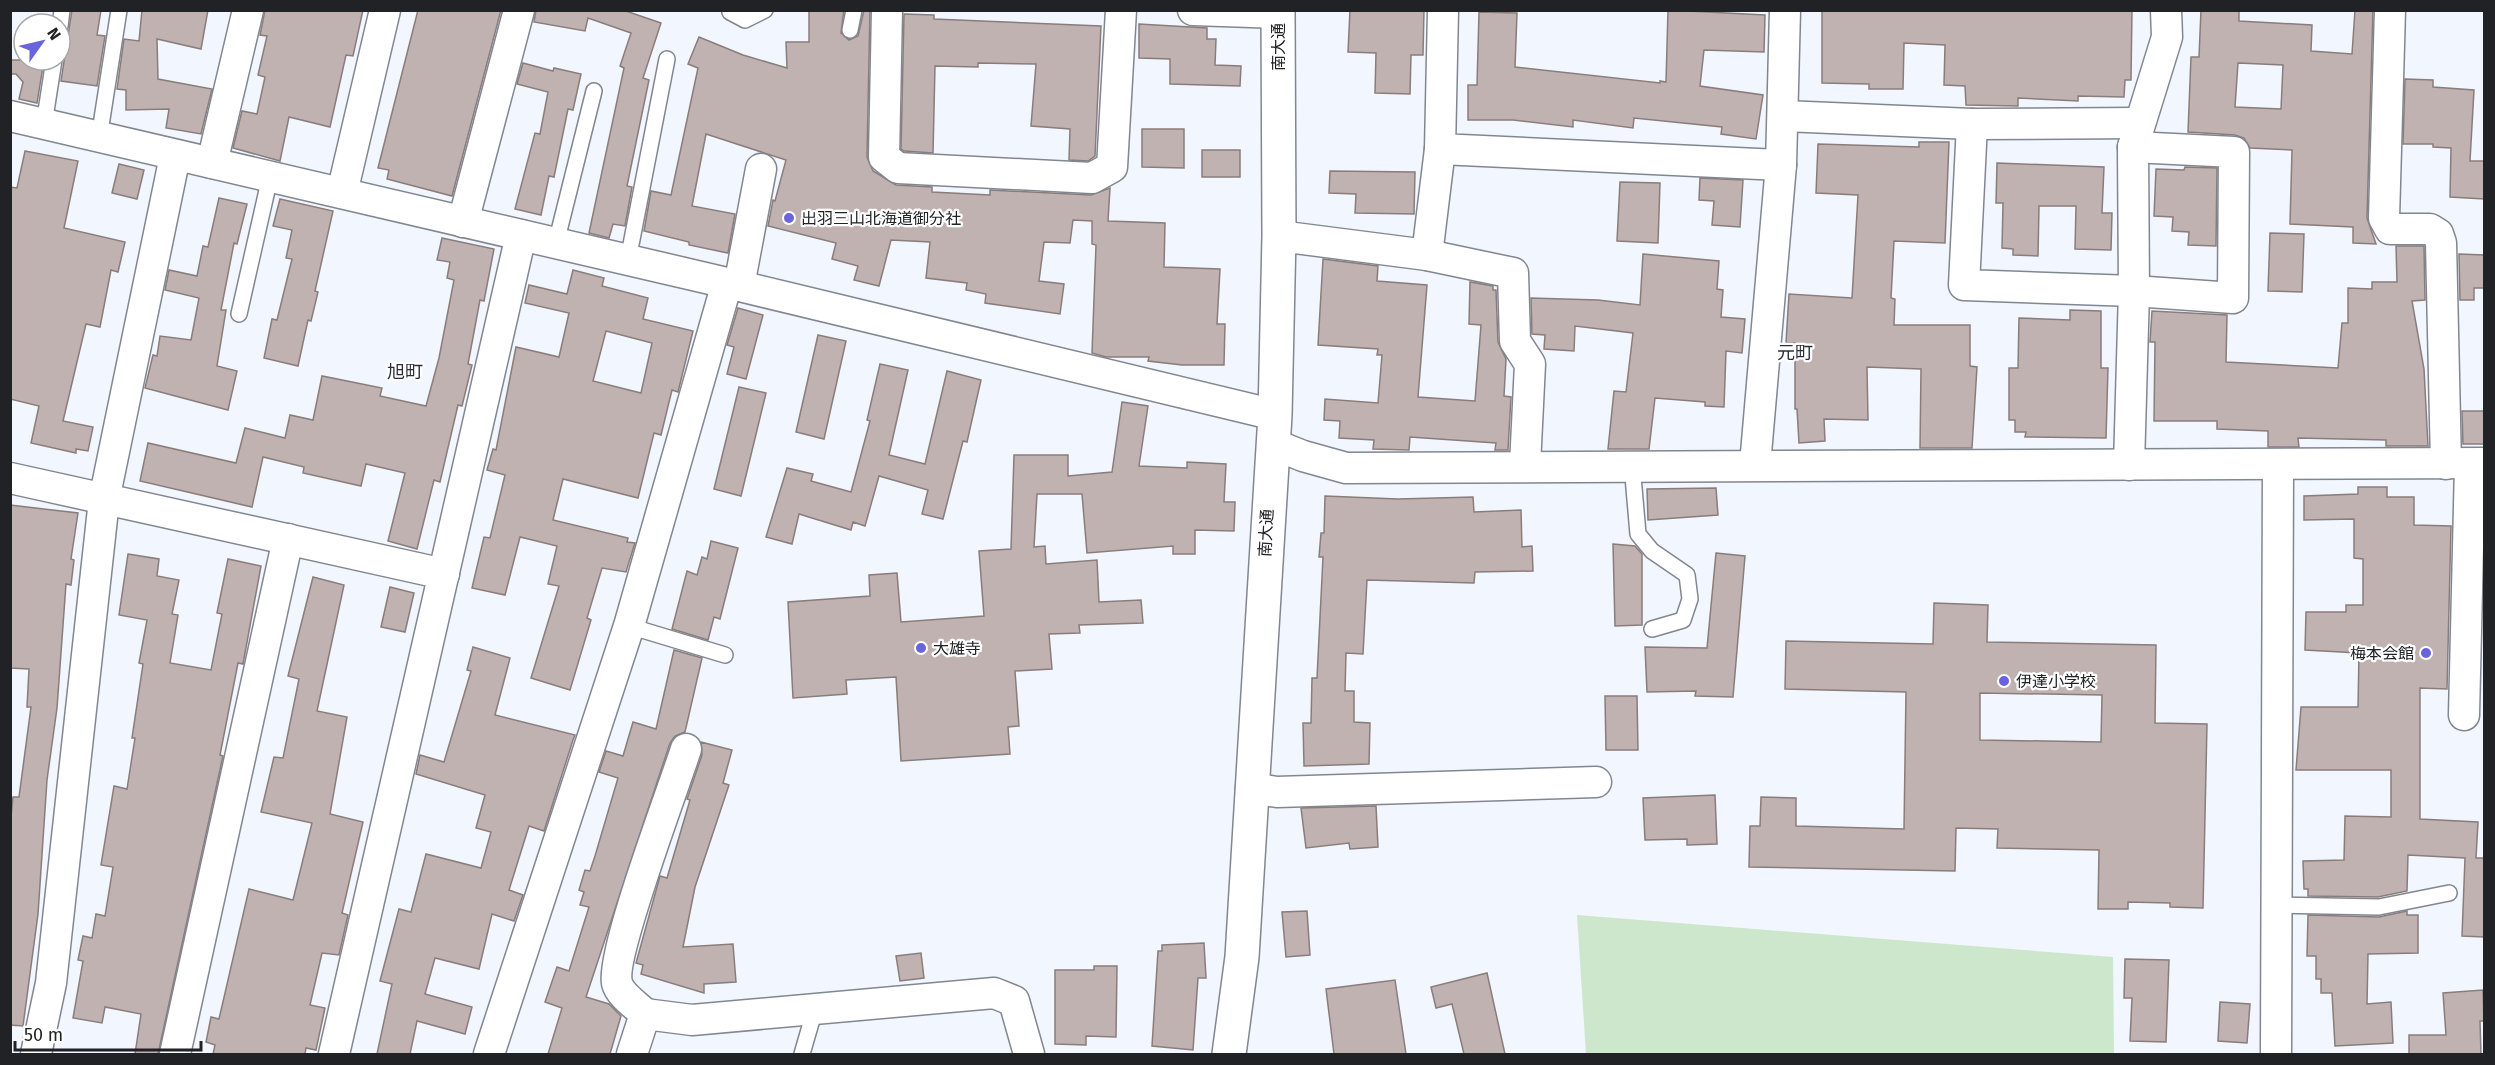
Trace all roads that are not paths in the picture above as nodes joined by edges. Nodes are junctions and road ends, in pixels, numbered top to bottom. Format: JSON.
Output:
{"nodes":[{"id":1,"x":119,"y":10,"type":"edge"},
{"id":2,"x":248,"y":10,"type":"edge"},
{"id":3,"x":385,"y":10,"type":"edge"},
{"id":4,"x":519,"y":10,"type":"edge"},
{"id":5,"x":765,"y":10,"type":"edge"},
{"id":6,"x":855,"y":10,"type":"edge"},
{"id":7,"x":887,"y":10,"type":"edge"},
{"id":8,"x":1121,"y":10,"type":"edge"},
{"id":9,"x":1192,"y":10,"type":"edge"},
{"id":10,"x":1443,"y":10,"type":"edge"},
{"id":11,"x":1785,"y":10,"type":"edge"},
{"id":12,"x":2166,"y":10,"type":"edge"},
{"id":13,"x":2390,"y":10,"type":"edge"},
{"id":14,"x":730,"y":12,"type":"dead end"},
{"id":15,"x":1278,"y":12,"type":"edge"},
{"id":16,"x":850,"y":30,"type":"dead end"},
{"id":17,"x":667,"y":59,"type":"dead end"},
{"id":18,"x":52,"y":72,"type":"edge"},
{"id":19,"x":594,"y":91,"type":"dead end"},
{"id":20,"x":10,"y":116,"type":"edge"},
{"id":21,"x":1784,"y":116,"type":"junction"},
{"id":22,"x":44,"y":124,"type":"junction"},
{"id":23,"x":1972,"y":124,"type":"junction"},
{"id":24,"x":2136,"y":135,"type":"junction"},
{"id":25,"x":99,"y":138,"type":"junction"},
{"id":26,"x":1440,"y":149,"type":"junction"},
{"id":27,"x":175,"y":156,"type":"junction"},
{"id":28,"x":212,"y":164,"type":"junction"},
{"id":29,"x":1781,"y":165,"type":"junction"},
{"id":30,"x":760,"y":169,"type":"dead end"},
{"id":31,"x":270,"y":177,"type":"junction"},
{"id":32,"x":342,"y":193,"type":"junction"},
{"id":33,"x":463,"y":222,"type":"junction"},
{"id":34,"x":521,"y":235,"type":"junction"},
{"id":35,"x":1279,"y":236,"type":"junction"},
{"id":36,"x":556,"y":243,"type":"junction"},
{"id":37,"x":1427,"y":255,"type":"junction"},
{"id":38,"x":628,"y":260,"type":"junction"},
{"id":39,"x":733,"y":285,"type":"junction"},
{"id":40,"x":2134,"y":291,"type":"junction"},
{"id":41,"x":239,"y":314,"type":"dead end"},
{"id":42,"x":1274,"y":429,"type":"junction"},
{"id":43,"x":2467,"y":463,"type":"edge"},
{"id":44,"x":1525,"y":465,"type":"junction"},
{"id":45,"x":1632,"y":465,"type":"junction"},
{"id":46,"x":1755,"y":465,"type":"junction"},
{"id":47,"x":2130,"y":465,"type":"junction"},
{"id":48,"x":2278,"y":466,"type":"junction"},
{"id":49,"x":10,"y":478,"type":"edge"},
{"id":50,"x":104,"y":500,"type":"junction"},
{"id":51,"x":288,"y":539,"type":"junction"},
{"id":52,"x":444,"y":574,"type":"junction"},
{"id":53,"x":629,"y":626,"type":"junction"},
{"id":54,"x":1652,"y":629,"type":"dead end"},
{"id":55,"x":725,"y":655,"type":"dead end"},
{"id":56,"x":2464,"y":715,"type":"dead end"},
{"id":57,"x":686,"y":749,"type":"dead end"},
{"id":58,"x":1596,"y":782,"type":"dead end"},
{"id":59,"x":1251,"y":788,"type":"junction"},
{"id":60,"x":2449,"y":893,"type":"dead end"},
{"id":61,"x":2277,"y":905,"type":"junction"},
{"id":62,"x":815,"y":1009,"type":"junction"},
{"id":63,"x":645,"y":1014,"type":"junction"},
{"id":64,"x":36,"y":1054,"type":"edge"},
{"id":65,"x":175,"y":1054,"type":"edge"},
{"id":66,"x":334,"y":1054,"type":"edge"},
{"id":67,"x":489,"y":1054,"type":"edge"},
{"id":68,"x":632,"y":1054,"type":"edge"},
{"id":69,"x":802,"y":1054,"type":"edge"},
{"id":70,"x":1029,"y":1054,"type":"edge"},
{"id":71,"x":1229,"y":1054,"type":"edge"},
{"id":72,"x":2276,"y":1054,"type":"edge"}],
"edges":[{"from":1,"to":25,"type":"lane"},
{"from":2,"to":28,"type":"street"},
{"from":3,"to":32,"type":"street"},
{"from":4,"to":33,"type":"street"},
{"from":5,"to":14,"type":"lane"},
{"from":6,"to":16,"type":"lane"},
{"from":7,"to":8,"type":"street"},
{"from":9,"to":15,"type":"street"},
{"from":10,"to":26,"type":"street"},
{"from":11,"to":21,"type":"street"},
{"from":12,"to":24,"type":"street"},
{"from":13,"to":43,"type":"street"},
{"from":15,"to":35,"type":"street","name":"南大通"},
{"from":17,"to":38,"type":"lane"},
{"from":18,"to":22,"type":"lane"},
{"from":19,"to":36,"type":"lane"},
{"from":20,"to":22,"type":"street"},
{"from":21,"to":23,"type":"street"},
{"from":21,"to":29,"type":"street"},
{"from":22,"to":25,"type":"street"},
{"from":23,"to":24,"type":"street"},
{"from":23,"to":40,"type":"street"},
{"from":24,"to":40,"type":"street"},
{"from":24,"to":40,"type":"street"},
{"from":25,"to":27,"type":"street"},
{"from":26,"to":29,"type":"street"},
{"from":26,"to":37,"type":"street"},
{"from":27,"to":28,"type":"street"},
{"from":27,"to":50,"type":"street"},
{"from":28,"to":31,"type":"street"},
{"from":29,"to":46,"type":"street"},
{"from":30,"to":39,"type":"street"},
{"from":31,"to":32,"type":"street"},
{"from":31,"to":41,"type":"lane"},
{"from":32,"to":33,"type":"street"},
{"from":33,"to":34,"type":"street"},
{"from":34,"to":36,"type":"street"},
{"from":34,"to":52,"type":"street"},
{"from":35,"to":37,"type":"street"},
{"from":35,"to":42,"type":"street","name":"南大通"},
{"from":36,"to":38,"type":"street"},
{"from":37,"to":44,"type":"street"},
{"from":38,"to":39,"type":"street"},
{"from":39,"to":42,"type":"street"},
{"from":39,"to":53,"type":"street"},
{"from":40,"to":47,"type":"street"},
{"from":42,"to":44,"type":"street"},
{"from":42,"to":59,"type":"street","name":"南大通"},
{"from":43,"to":48,"type":"street"},
{"from":43,"to":56,"type":"street"},
{"from":44,"to":45,"type":"street"},
{"from":45,"to":46,"type":"street"},
{"from":45,"to":54,"type":"lane"},
{"from":46,"to":47,"type":"street"},
{"from":47,"to":48,"type":"street"},
{"from":48,"to":61,"type":"street"},
{"from":49,"to":50,"type":"street"},
{"from":50,"to":51,"type":"street"},
{"from":50,"to":64,"type":"street"},
{"from":51,"to":52,"type":"street"},
{"from":51,"to":65,"type":"street"},
{"from":52,"to":66,"type":"street"},
{"from":53,"to":55,"type":"lane"},
{"from":53,"to":67,"type":"street"},
{"from":57,"to":63,"type":"street"},
{"from":58,"to":59,"type":"street"},
{"from":59,"to":71,"type":"street","name":"南大通"},
{"from":60,"to":61,"type":"lane"},
{"from":61,"to":72,"type":"street"},
{"from":62,"to":63,"type":"street"},
{"from":62,"to":69,"type":"lane"},
{"from":62,"to":70,"type":"street"},
{"from":63,"to":68,"type":"street"}]}
